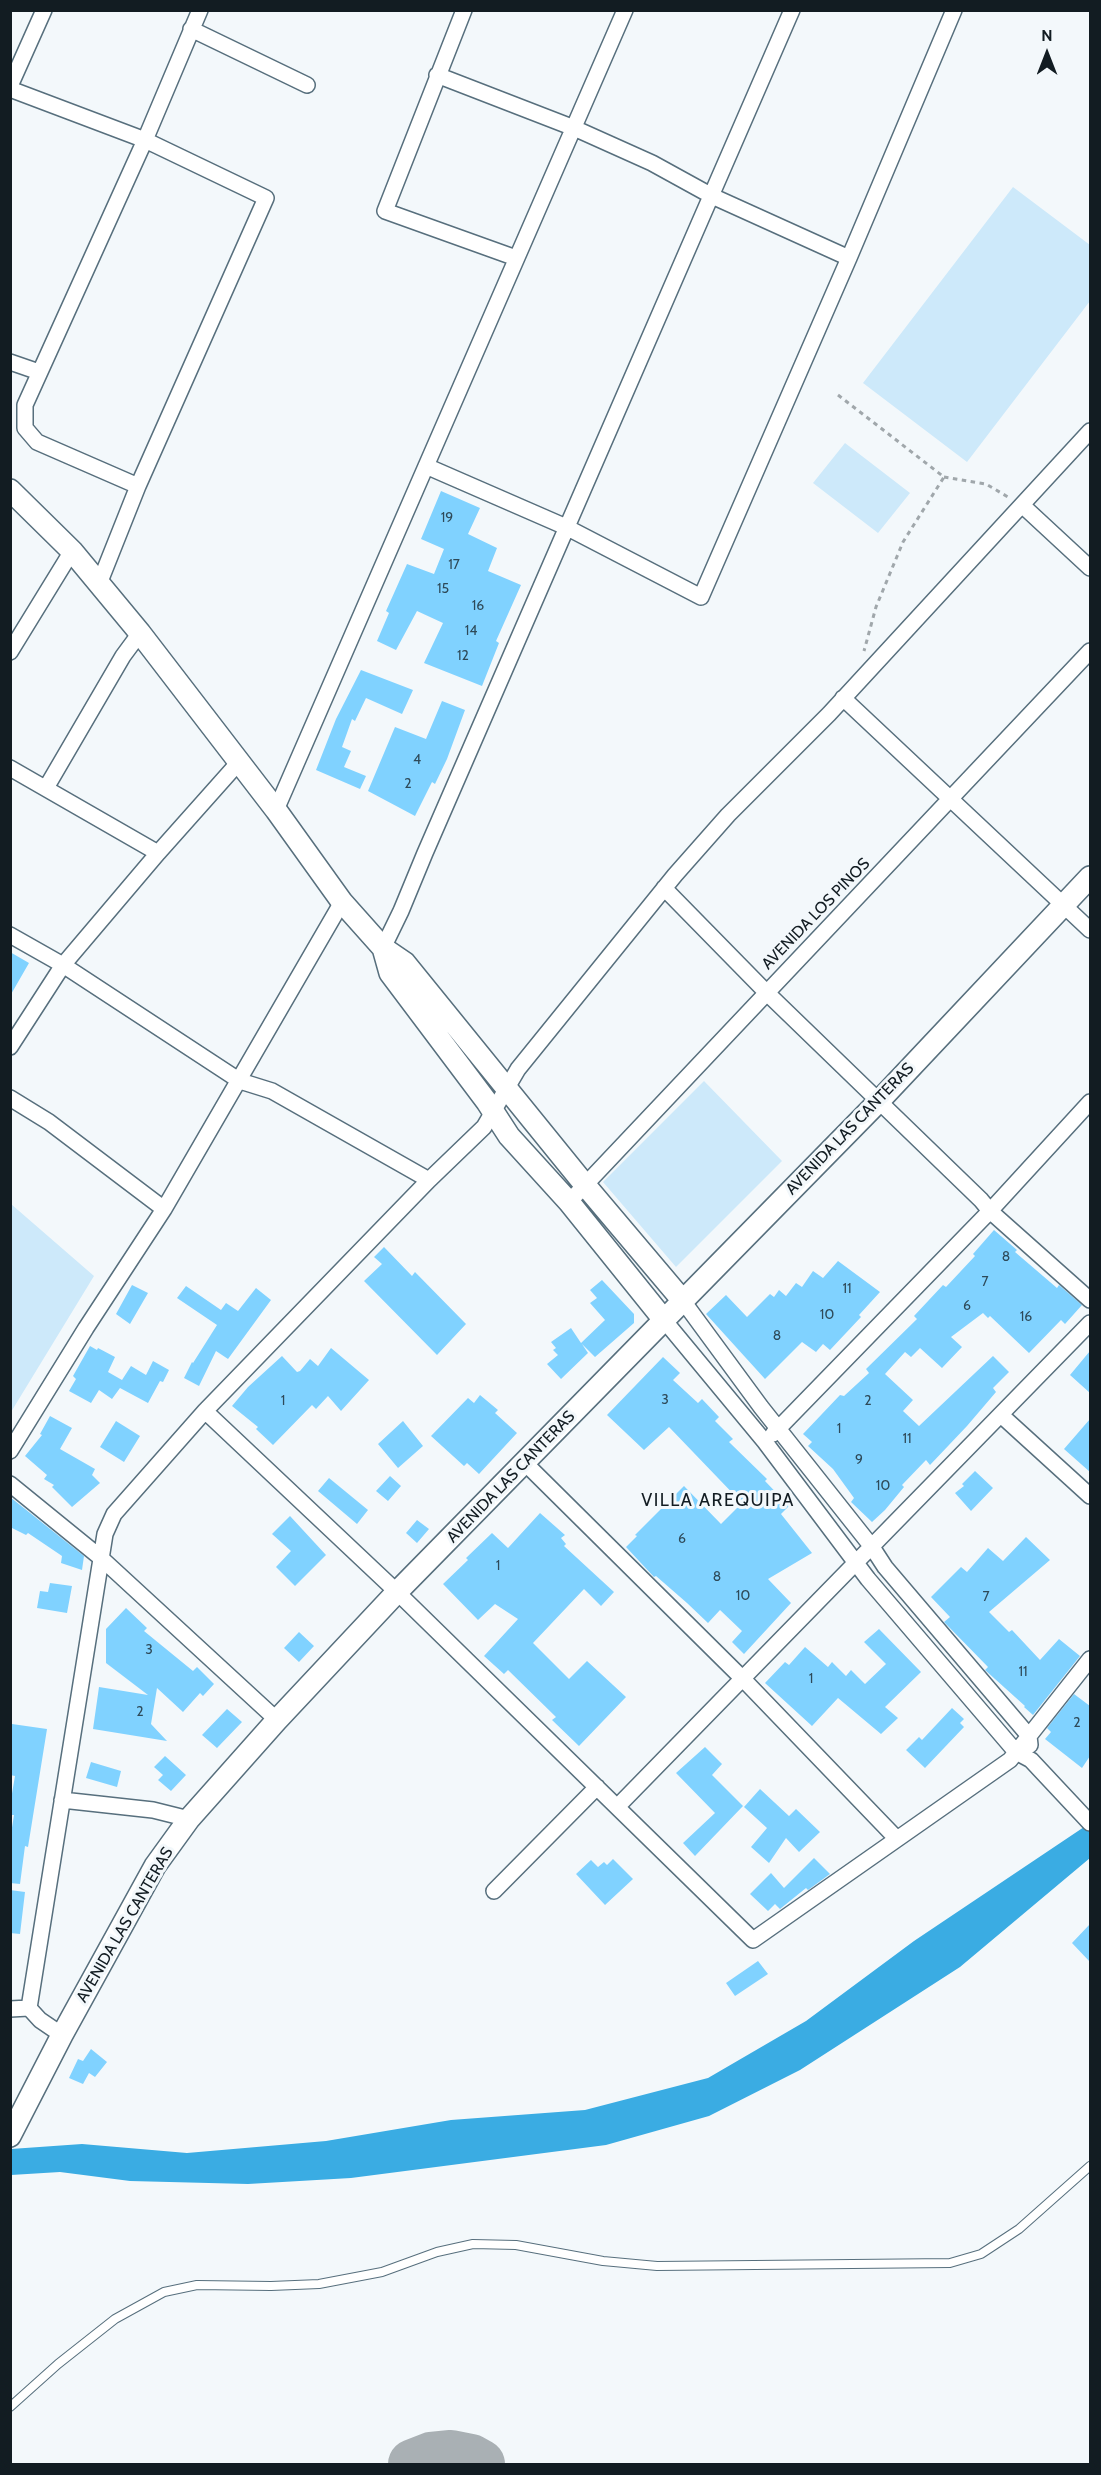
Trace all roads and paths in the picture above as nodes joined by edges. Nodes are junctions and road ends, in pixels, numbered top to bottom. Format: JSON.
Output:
{"nodes":[{"id":1,"x":44,"y":10,"type":"edge"},
{"id":2,"x":200,"y":10,"type":"edge"},
{"id":3,"x":464,"y":10,"type":"edge"},
{"id":4,"x":625,"y":10,"type":"edge"},
{"id":5,"x":792,"y":10,"type":"edge"},
{"id":6,"x":954,"y":10,"type":"edge"},
{"id":7,"x":191,"y":29,"type":"junction"},
{"id":8,"x":437,"y":75,"type":"junction"},
{"id":9,"x":307,"y":85,"type":"dead end"},
{"id":10,"x":10,"y":87,"type":"edge"},
{"id":11,"x":573,"y":128,"type":"junction"},
{"id":12,"x":145,"y":140,"type":"junction"},
{"id":13,"x":712,"y":196,"type":"junction"},
{"id":14,"x":516,"y":258,"type":"junction"},
{"id":15,"x":849,"y":258,"type":"junction"},
{"id":16,"x":10,"y":363,"type":"edge"},
{"id":17,"x":39,"y":372,"type":"junction"},
{"id":18,"x":838,"y":395,"type":"dead end"},
{"id":19,"x":1090,"y":431,"type":"edge"},
{"id":20,"x":426,"y":466,"type":"junction"},
{"id":21,"x":944,"y":477,"type":"junction"},
{"id":22,"x":138,"y":486,"type":"junction"},
{"id":23,"x":10,"y":490,"type":"edge"},
{"id":24,"x":1022,"y":506,"type":"junction"},
{"id":25,"x":566,"y":527,"type":"junction"},
{"id":26,"x":72,"y":551,"type":"junction"},
{"id":27,"x":1090,"y":568,"type":"edge"},
{"id":28,"x":99,"y":584,"type":"junction"},
{"id":29,"x":140,"y":633,"type":"junction"},
{"id":30,"x":1090,"y":651,"type":"edge"},
{"id":31,"x":10,"y":652,"type":"edge"},
{"id":32,"x":856,"y":682,"type":"junction"},
{"id":33,"x":843,"y":698,"type":"junction"},
{"id":34,"x":240,"y":762,"type":"junction"},
{"id":35,"x":10,"y":768,"type":"edge"},
{"id":36,"x":46,"y":788,"type":"junction"},
{"id":37,"x":951,"y":799,"type":"junction"},
{"id":38,"x":276,"y":810,"type":"junction"},
{"id":39,"x":158,"y":853,"type":"junction"},
{"id":40,"x":1090,"y":877,"type":"edge"},
{"id":41,"x":664,"y":888,"type":"junction"},
{"id":42,"x":342,"y":902,"type":"junction"},
{"id":43,"x":1064,"y":904,"type":"junction"},
{"id":44,"x":1090,"y":930,"type":"edge"},
{"id":45,"x":10,"y":935,"type":"edge"},
{"id":46,"x":383,"y":948,"type":"junction"},
{"id":47,"x":63,"y":965,"type":"junction"},
{"id":48,"x":766,"y":992,"type":"junction"},
{"id":49,"x":10,"y":1047,"type":"edge"},
{"id":50,"x":240,"y":1081,"type":"junction"},
{"id":51,"x":506,"y":1089,"type":"junction"},
{"id":52,"x":10,"y":1098,"type":"edge"},
{"id":53,"x":880,"y":1100,"type":"junction"},
{"id":54,"x":1090,"y":1102,"type":"edge"},
{"id":55,"x":492,"y":1110,"type":"junction"},
{"id":56,"x":429,"y":1179,"type":"junction"},
{"id":57,"x":585,"y":1185,"type":"junction"},
{"id":58,"x":569,"y":1202,"type":"junction"},
{"id":59,"x":164,"y":1209,"type":"junction"},
{"id":60,"x":990,"y":1211,"type":"junction"},
{"id":61,"x":1090,"y":1300,"type":"edge"},
{"id":62,"x":683,"y":1301,"type":"junction"},
{"id":63,"x":664,"y":1320,"type":"junction"},
{"id":64,"x":1090,"y":1323,"type":"edge"},
{"id":65,"x":205,"y":1411,"type":"junction"},
{"id":66,"x":1001,"y":1415,"type":"junction"},
{"id":67,"x":779,"y":1428,"type":"junction"},
{"id":68,"x":765,"y":1443,"type":"junction"},
{"id":69,"x":10,"y":1451,"type":"edge"},
{"id":70,"x":525,"y":1463,"type":"junction"},
{"id":71,"x":10,"y":1484,"type":"edge"},
{"id":72,"x":1090,"y":1496,"type":"edge"},
{"id":73,"x":872,"y":1547,"type":"junction"},
{"id":74,"x":101,"y":1558,"type":"junction"},
{"id":75,"x":857,"y":1561,"type":"junction"},
{"id":76,"x":397,"y":1592,"type":"junction"},
{"id":77,"x":1090,"y":1659,"type":"edge"},
{"id":78,"x":743,"y":1679,"type":"junction"},
{"id":79,"x":277,"y":1720,"type":"junction"},
{"id":80,"x":1029,"y":1736,"type":"junction"},
{"id":81,"x":1016,"y":1752,"type":"junction"},
{"id":82,"x":1031,"y":1760,"type":"junction"},
{"id":83,"x":597,"y":1787,"type":"junction"},
{"id":84,"x":62,"y":1800,"type":"junction"},
{"id":85,"x":617,"y":1807,"type":"junction"},
{"id":86,"x":189,"y":1819,"type":"junction"},
{"id":87,"x":1090,"y":1823,"type":"edge"},
{"id":88,"x":897,"y":1839,"type":"junction"},
{"id":89,"x":494,"y":1891,"type":"dead end"},
{"id":90,"x":29,"y":2008,"type":"junction"},
{"id":91,"x":10,"y":2009,"type":"edge"},
{"id":92,"x":62,"y":2036,"type":"junction"},
{"id":93,"x":10,"y":2136,"type":"edge"},
{"id":94,"x":1090,"y":2166,"type":"edge"},
{"id":95,"x":10,"y":2407,"type":"edge"}],
"edges":[{"from":1,"to":10,"type":"street"},
{"from":2,"to":7,"type":"street"},
{"from":3,"to":8,"type":"street"},
{"from":4,"to":11,"type":"street"},
{"from":5,"to":13,"type":"street"},
{"from":6,"to":15,"type":"street"},
{"from":7,"to":9,"type":"street"},
{"from":7,"to":12,"type":"street"},
{"from":8,"to":11,"type":"street"},
{"from":8,"to":14,"type":"street"},
{"from":10,"to":12,"type":"street"},
{"from":11,"to":13,"type":"street"},
{"from":11,"to":14,"type":"street"},
{"from":12,"to":17,"type":"street"},
{"from":12,"to":22,"type":"street"},
{"from":13,"to":15,"type":"street"},
{"from":13,"to":25,"type":"street"},
{"from":14,"to":20,"type":"street"},
{"from":15,"to":25,"type":"street"},
{"from":16,"to":17,"type":"street"},
{"from":17,"to":22,"type":"street"},
{"from":18,"to":21,"type":"path"},
{"from":19,"to":24,"type":"street"},
{"from":20,"to":25,"type":"street"},
{"from":20,"to":38,"type":"street"},
{"from":21,"to":24,"type":"path"},
{"from":21,"to":32,"type":"path"},
{"from":22,"to":28,"type":"street"},
{"from":23,"to":26,"type":"street"},
{"from":24,"to":27,"type":"street"},
{"from":24,"to":32,"type":"street"},
{"from":25,"to":46,"type":"street"},
{"from":26,"to":28,"type":"street"},
{"from":26,"to":31,"type":"street"},
{"from":28,"to":29,"type":"street"},
{"from":29,"to":34,"type":"street"},
{"from":29,"to":36,"type":"street"},
{"from":30,"to":37,"type":"street","name":"AVENIDA LOS PINOS"},
{"from":32,"to":33,"type":"street"},
{"from":33,"to":37,"type":"street"},
{"from":33,"to":41,"type":"street"},
{"from":34,"to":38,"type":"street"},
{"from":34,"to":39,"type":"street"},
{"from":35,"to":36,"type":"street"},
{"from":36,"to":39,"type":"street"},
{"from":37,"to":43,"type":"street"},
{"from":37,"to":48,"type":"street","name":"AVENIDA LOS PINOS"},
{"from":38,"to":42,"type":"street"},
{"from":39,"to":47,"type":"street"},
{"from":40,"to":43,"type":"street","name":"AVENIDA LAS CANTERAS"},
{"from":41,"to":48,"type":"street"},
{"from":41,"to":51,"type":"street"},
{"from":42,"to":46,"type":"street"},
{"from":42,"to":50,"type":"street"},
{"from":43,"to":44,"type":"street"},
{"from":43,"to":53,"type":"street","name":"AVENIDA LAS CANTERAS"},
{"from":45,"to":47,"type":"street"},
{"from":46,"to":51,"type":"street"},
{"from":46,"to":55,"type":"street"},
{"from":47,"to":49,"type":"street"},
{"from":47,"to":50,"type":"street"},
{"from":48,"to":53,"type":"street"},
{"from":48,"to":57,"type":"street","name":"AVENIDA LOS PINOS"},
{"from":50,"to":56,"type":"street"},
{"from":50,"to":59,"type":"street"},
{"from":51,"to":55,"type":"street"},
{"from":51,"to":57,"type":"street"},
{"from":52,"to":59,"type":"street"},
{"from":53,"to":60,"type":"street"},
{"from":53,"to":62,"type":"street","name":"AVENIDA LAS CANTERAS"},
{"from":54,"to":60,"type":"street"},
{"from":55,"to":56,"type":"street"},
{"from":55,"to":58,"type":"street"},
{"from":56,"to":65,"type":"street"},
{"from":57,"to":58,"type":"street","name":"AVENIDA LOS PINOS"},
{"from":57,"to":62,"type":"street"},
{"from":58,"to":63,"type":"street"},
{"from":59,"to":69,"type":"street"},
{"from":60,"to":61,"type":"street"},
{"from":60,"to":67,"type":"street"},
{"from":62,"to":63,"type":"street","name":"AVENIDA LAS CANTERAS"},
{"from":62,"to":67,"type":"street"},
{"from":63,"to":68,"type":"street"},
{"from":63,"to":70,"type":"street","name":"AVENIDA LAS CANTERAS"},
{"from":64,"to":66,"type":"street"},
{"from":65,"to":74,"type":"street"},
{"from":65,"to":76,"type":"street"},
{"from":66,"to":72,"type":"street"},
{"from":66,"to":73,"type":"street"},
{"from":67,"to":68,"type":"street"},
{"from":67,"to":73,"type":"street"},
{"from":68,"to":75,"type":"street"},
{"from":70,"to":76,"type":"street","name":"AVENIDA LAS CANTERAS"},
{"from":70,"to":78,"type":"street"},
{"from":71,"to":74,"type":"street"},
{"from":73,"to":75,"type":"street"},
{"from":73,"to":80,"type":"street"},
{"from":74,"to":79,"type":"street"},
{"from":74,"to":84,"type":"street"},
{"from":75,"to":78,"type":"street"},
{"from":75,"to":81,"type":"street"},
{"from":76,"to":79,"type":"street","name":"AVENIDA LAS CANTERAS"},
{"from":76,"to":83,"type":"street"},
{"from":77,"to":80,"type":"street"},
{"from":78,"to":85,"type":"street"},
{"from":78,"to":88,"type":"street"},
{"from":79,"to":86,"type":"street","name":"AVENIDA LAS CANTERAS"},
{"from":80,"to":81,"type":"street"},
{"from":80,"to":82,"type":"street"},
{"from":81,"to":82,"type":"street"},
{"from":81,"to":88,"type":"street"},
{"from":82,"to":87,"type":"street"},
{"from":83,"to":85,"type":"street"},
{"from":83,"to":89,"type":"street"},
{"from":84,"to":86,"type":"street"},
{"from":84,"to":90,"type":"street"},
{"from":85,"to":88,"type":"street"},
{"from":86,"to":92,"type":"street","name":"AVENIDA LAS CANTERAS"},
{"from":90,"to":91,"type":"street"},
{"from":90,"to":92,"type":"street"},
{"from":92,"to":93,"type":"street","name":"AVENIDA LAS CANTERAS"},
{"from":94,"to":95,"type":"lane"}]}
